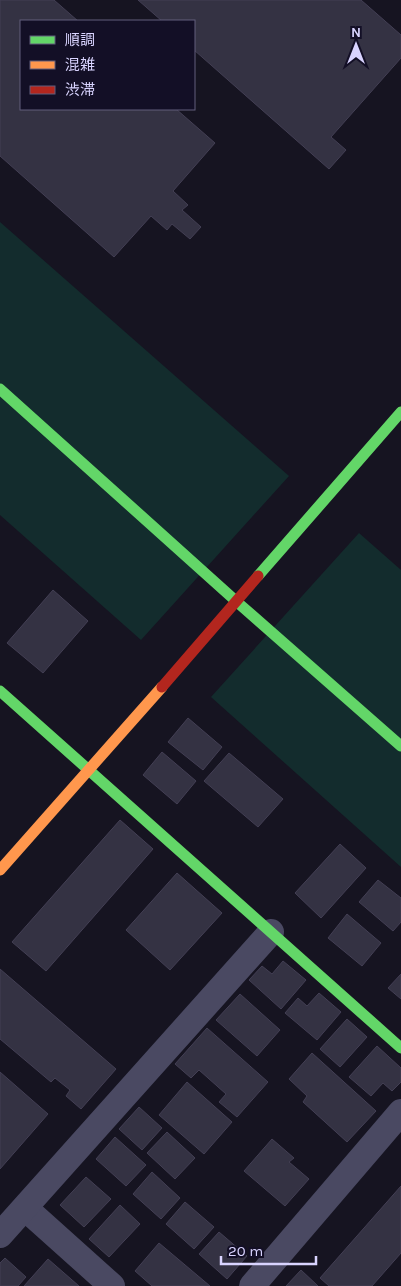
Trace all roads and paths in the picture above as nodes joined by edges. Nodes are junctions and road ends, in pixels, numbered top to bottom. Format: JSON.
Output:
{"nodes":[{"id":1,"x":0,"y":389,"type":"edge"},
{"id":2,"x":401,"y":412,"type":"edge"},
{"id":3,"x":237,"y":602,"type":"junction"},
{"id":4,"x":0,"y":691,"type":"edge"},
{"id":5,"x":401,"y":746,"type":"edge"},
{"id":6,"x":89,"y":771,"type":"junction"},
{"id":7,"x":0,"y":870,"type":"edge"},
{"id":8,"x":270,"y":932,"type":"junction"},
{"id":9,"x":401,"y":1048,"type":"edge"},
{"id":10,"x":401,"y":1112,"type":"edge"},
{"id":11,"x":25,"y":1208,"type":"junction"},
{"id":12,"x":0,"y":1236,"type":"edge"},
{"id":13,"x":112,"y":1286,"type":"edge"},
{"id":14,"x":252,"y":1286,"type":"edge"}],
"edges":[{"from":1,"to":3,"type":"street"},
{"from":2,"to":3,"type":"street"},
{"from":3,"to":5,"type":"street"},
{"from":3,"to":6,"type":"street"},
{"from":4,"to":6,"type":"street"},
{"from":6,"to":7,"type":"street"},
{"from":6,"to":8,"type":"street"},
{"from":8,"to":9,"type":"street"},
{"from":8,"to":11,"type":"street"},
{"from":10,"to":14,"type":"street"},
{"from":11,"to":12,"type":"street"},
{"from":11,"to":13,"type":"street"}]}
